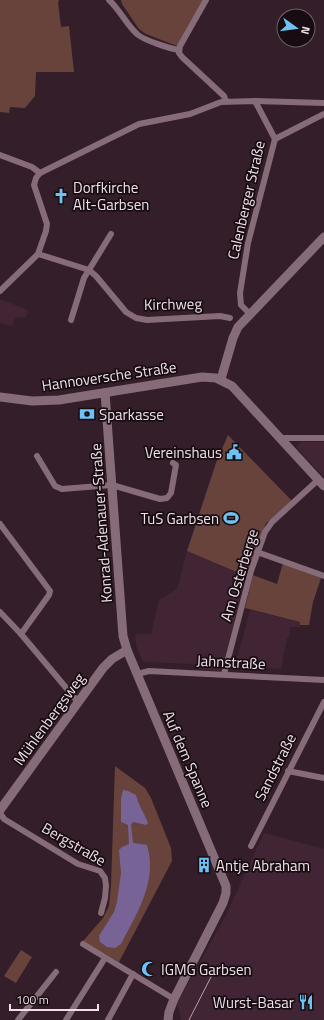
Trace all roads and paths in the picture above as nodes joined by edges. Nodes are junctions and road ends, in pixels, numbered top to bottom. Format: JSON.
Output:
{"nodes":[{"id":1,"x":108,"y":0,"type":"edge"},
{"id":2,"x":206,"y":0,"type":"edge"},
{"id":3,"x":179,"y":50,"type":"junction"},
{"id":4,"x":226,"y":101,"type":"junction"},
{"id":5,"x":255,"y":101,"type":"junction"},
{"id":6,"x":324,"y":103,"type":"edge"},
{"id":7,"x":324,"y":114,"type":"edge"},
{"id":8,"x":275,"y":139,"type":"junction"},
{"id":9,"x":0,"y":155,"type":"edge"},
{"id":10,"x":40,"y":173,"type":"junction"},
{"id":11,"x":111,"y":234,"type":"dead end"},
{"id":12,"x":324,"y":237,"type":"edge"},
{"id":13,"x":38,"y":254,"type":"junction"},
{"id":14,"x":88,"y":270,"type":"junction"},
{"id":15,"x":0,"y":291,"type":"edge"},
{"id":16,"x":250,"y":314,"type":"junction"},
{"id":17,"x":230,"y":318,"type":"dead end"},
{"id":18,"x":71,"y":320,"type":"dead end"},
{"id":19,"x":221,"y":379,"type":"junction"},
{"id":20,"x":105,"y":393,"type":"junction"},
{"id":21,"x":0,"y":398,"type":"edge"},
{"id":22,"x":280,"y":438,"type":"junction"},
{"id":23,"x":324,"y":438,"type":"edge"},
{"id":24,"x":37,"y":456,"type":"dead end"},
{"id":25,"x":173,"y":462,"type":"dead end"},
{"id":26,"x":321,"y":483,"type":"edge"},
{"id":27,"x":112,"y":485,"type":"junction"},
{"id":28,"x":0,"y":524,"type":"edge"},
{"id":29,"x":257,"y":552,"type":"junction"},
{"id":30,"x":324,"y":576,"type":"edge"},
{"id":31,"x":0,"y":612,"type":"edge"},
{"id":32,"x":21,"y":634,"type":"junction"},
{"id":33,"x":126,"y":650,"type":"junction"},
{"id":34,"x":137,"y":674,"type":"junction"},
{"id":35,"x":224,"y":674,"type":"junction"},
{"id":36,"x":324,"y":680,"type":"edge"},
{"id":37,"x":78,"y":702,"type":"junction"},
{"id":38,"x":324,"y":702,"type":"edge"},
{"id":39,"x":288,"y":772,"type":"junction"},
{"id":40,"x":324,"y":778,"type":"edge"},
{"id":41,"x":0,"y":810,"type":"edge"},
{"id":42,"x":0,"y":814,"type":"edge"},
{"id":43,"x":251,"y":846,"type":"dead end"},
{"id":44,"x":101,"y":913,"type":"dead end"},
{"id":45,"x":83,"y":944,"type":"dead end"},
{"id":46,"x":105,"y":958,"type":"junction"},
{"id":47,"x":56,"y":972,"type":"dead end"},
{"id":48,"x":133,"y":974,"type":"junction"},
{"id":49,"x":173,"y":1002,"type":"junction"},
{"id":50,"x":18,"y":1020,"type":"edge"},
{"id":51,"x":66,"y":1020,"type":"edge"},
{"id":52,"x":108,"y":1020,"type":"edge"},
{"id":53,"x":168,"y":1020,"type":"edge"},
{"id":54,"x":173,"y":1020,"type":"edge"}],
"edges":[{"from":1,"to":3,"type":"street"},
{"from":2,"to":3,"type":"street"},
{"from":3,"to":4,"type":"street"},
{"from":4,"to":5,"type":"street"},
{"from":4,"to":10,"type":"street"},
{"from":5,"to":6,"type":"street"},
{"from":5,"to":8,"type":"street","name":"Calenberger Straße"},
{"from":7,"to":8,"type":"street"},
{"from":8,"to":16,"type":"street","name":"Calenberger Straße"},
{"from":9,"to":10,"type":"street"},
{"from":10,"to":13,"type":"street"},
{"from":11,"to":14,"type":"street"},
{"from":12,"to":16,"type":"street"},
{"from":13,"to":14,"type":"street","name":"Kirchweg"},
{"from":13,"to":15,"type":"street"},
{"from":14,"to":17,"type":"street","name":"Kirchweg"},
{"from":14,"to":18,"type":"street"},
{"from":16,"to":19,"type":"street"},
{"from":19,"to":20,"type":"street","name":"Hannoversche Straße"},
{"from":19,"to":22,"type":"street"},
{"from":20,"to":21,"type":"street","name":"Hannoversche Straße"},
{"from":20,"to":27,"type":"street","name":"Konrad-Adenauer-Straße"},
{"from":22,"to":23,"type":"street"},
{"from":22,"to":26,"type":"street"},
{"from":24,"to":27,"type":"street"},
{"from":25,"to":27,"type":"street"},
{"from":26,"to":29,"type":"street","name":"Am Osterberge"},
{"from":27,"to":33,"type":"street","name":"Konrad-Adenauer-Straße"},
{"from":28,"to":32,"type":"street"},
{"from":29,"to":30,"type":"street"},
{"from":29,"to":35,"type":"street","name":"Am Osterberge"},
{"from":31,"to":32,"type":"street"},
{"from":32,"to":37,"type":"street"},
{"from":33,"to":34,"type":"street","name":"Auf dem Spanne"},
{"from":33,"to":37,"type":"street","name":"Mühlenbergsweg"},
{"from":34,"to":35,"type":"street","name":"Jahnstraße"},
{"from":34,"to":49,"type":"street","name":"Auf dem Spanne"},
{"from":35,"to":36,"type":"street","name":"Jahnstraße"},
{"from":37,"to":41,"type":"street","name":"Mühlenbergsweg"},
{"from":38,"to":39,"type":"street","name":"Sandstraße"},
{"from":39,"to":40,"type":"street"},
{"from":39,"to":43,"type":"street","name":"Sandstraße"},
{"from":42,"to":44,"type":"street","name":"Bergstraße"},
{"from":45,"to":46,"type":"street"},
{"from":46,"to":48,"type":"street"},
{"from":46,"to":51,"type":"street"},
{"from":47,"to":50,"type":"street"},
{"from":48,"to":49,"type":"street"},
{"from":48,"to":52,"type":"street"},
{"from":49,"to":53,"type":"street"},
{"from":49,"to":54,"type":"street"}]}
